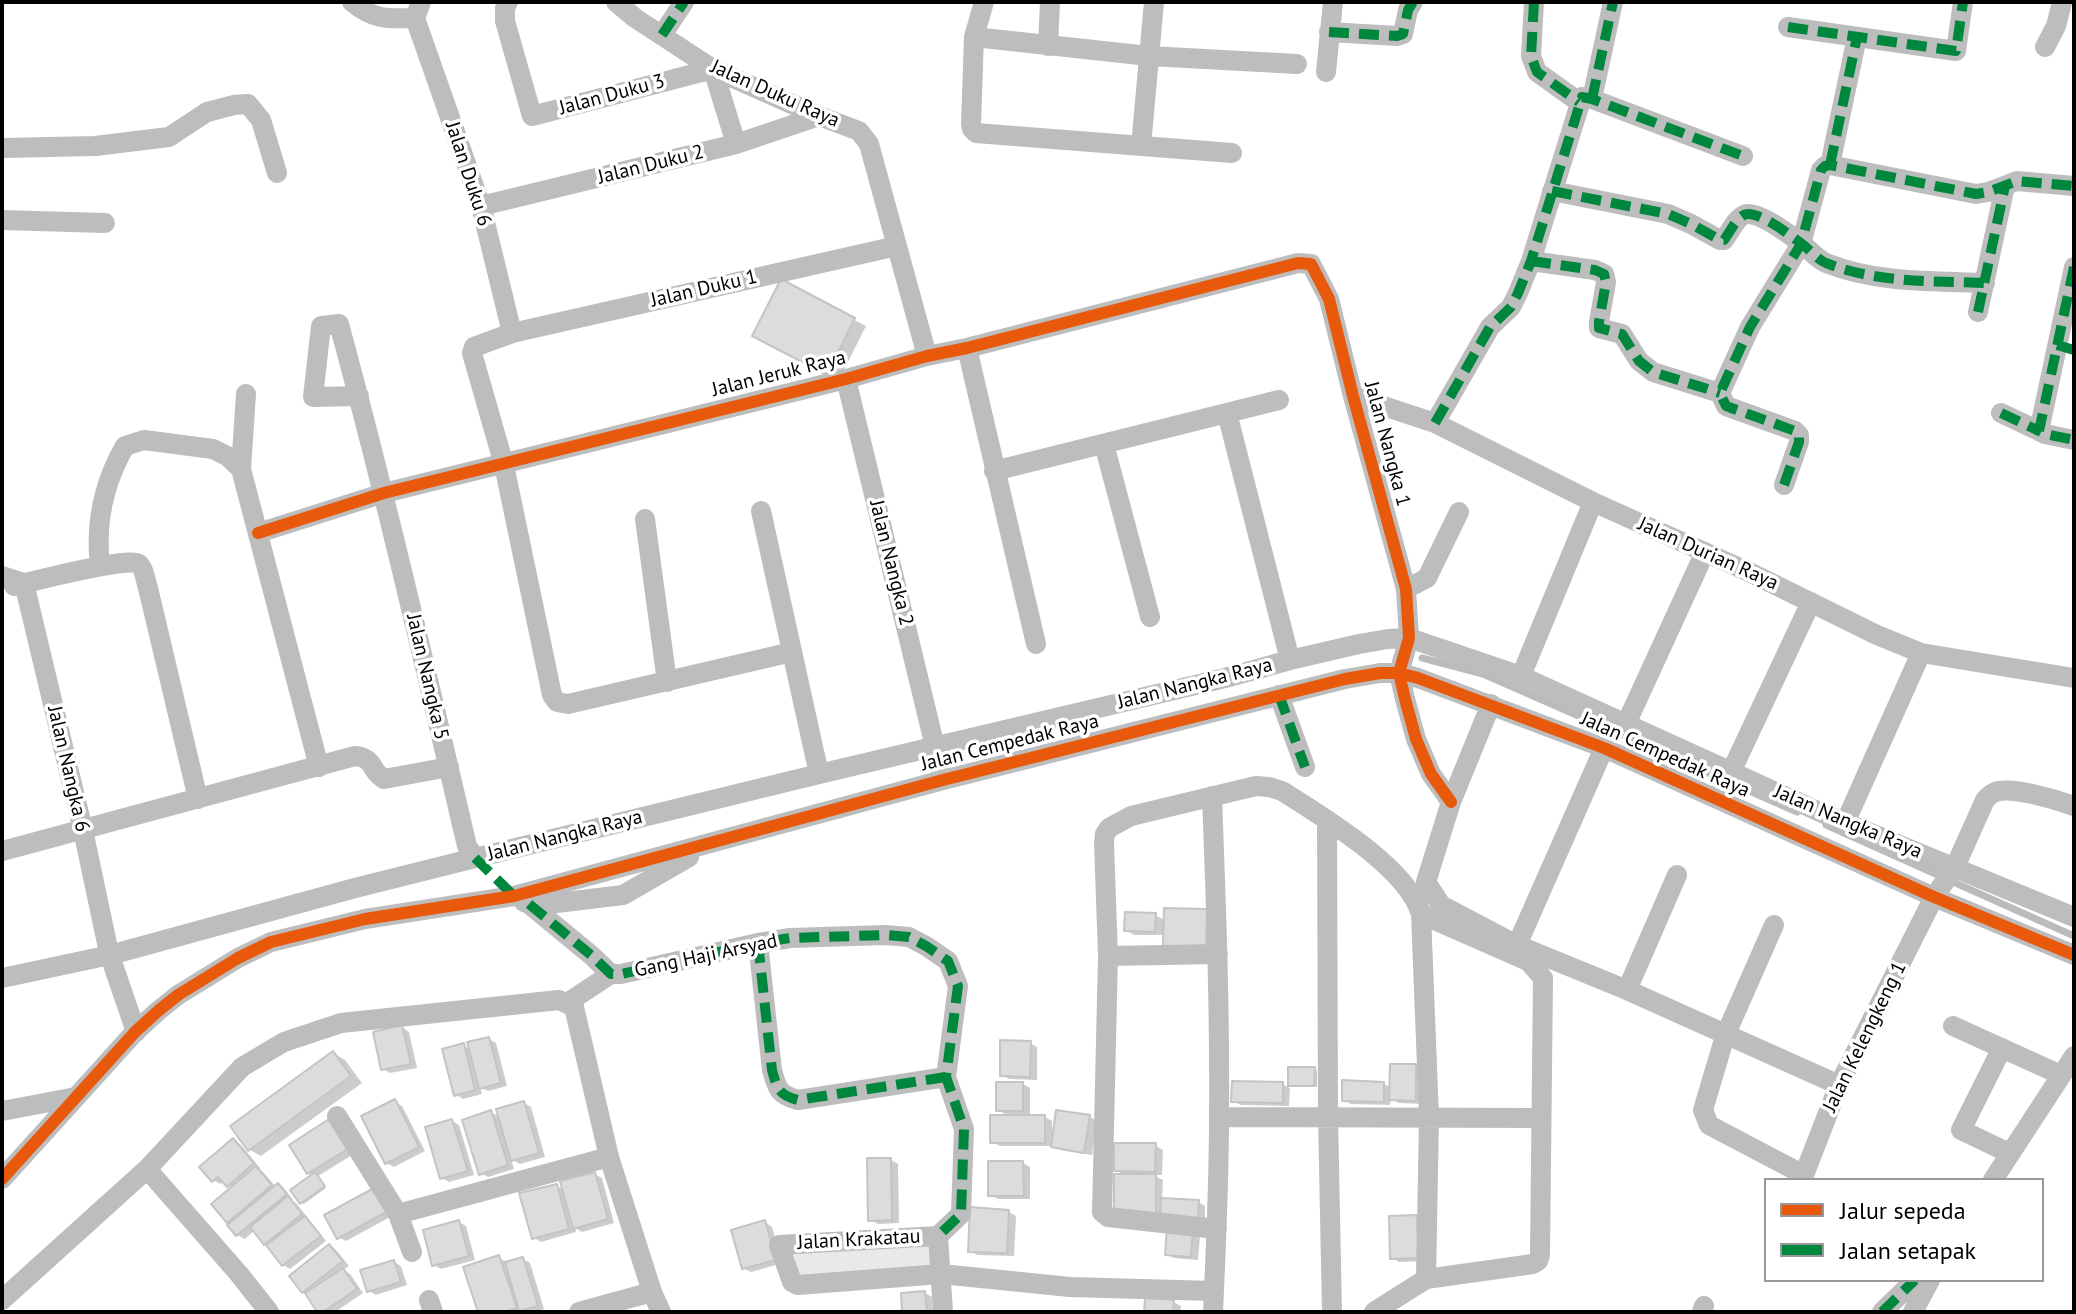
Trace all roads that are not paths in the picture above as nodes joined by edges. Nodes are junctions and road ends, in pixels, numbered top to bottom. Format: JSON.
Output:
{"nodes":[{"id":1,"x":352,"y":2,"type":"edge"},
{"id":2,"x":508,"y":2,"type":"edge"},
{"id":3,"x":616,"y":2,"type":"edge"},
{"id":4,"x":684,"y":2,"type":"edge"},
{"id":5,"x":984,"y":2,"type":"edge"},
{"id":6,"x":1050,"y":2,"type":"edge"},
{"id":7,"x":1154,"y":2,"type":"edge"},
{"id":8,"x":1333,"y":2,"type":"edge"},
{"id":9,"x":1413,"y":2,"type":"edge"},
{"id":10,"x":1534,"y":2,"type":"edge"},
{"id":11,"x":1613,"y":2,"type":"edge"},
{"id":12,"x":1963,"y":2,"type":"edge"},
{"id":13,"x":2062,"y":2,"type":"edge"},
{"id":14,"x":418,"y":10,"type":"edge"},
{"id":15,"x":1788,"y":27,"type":"dead end"},
{"id":16,"x":1329,"y":32,"type":"junction"},
{"id":17,"x":662,"y":35,"type":"junction"},
{"id":18,"x":974,"y":37,"type":"junction"},
{"id":19,"x":1857,"y":37,"type":"junction"},
{"id":20,"x":1048,"y":46,"type":"junction"},
{"id":21,"x":2045,"y":47,"type":"dead end"},
{"id":22,"x":1149,"y":56,"type":"junction"},
{"id":23,"x":1297,"y":64,"type":"dead end"},
{"id":24,"x":713,"y":69,"type":"junction"},
{"id":25,"x":1326,"y":72,"type":"dead end"},
{"id":26,"x":1585,"y":101,"type":"junction"},
{"id":27,"x":819,"y":116,"type":"junction"},
{"id":28,"x":736,"y":144,"type":"junction"},
{"id":29,"x":1141,"y":146,"type":"junction"},
{"id":30,"x":2,"y":148,"type":"edge"},
{"id":31,"x":1232,"y":153,"type":"dead end"},
{"id":32,"x":1743,"y":156,"type":"dead end"},
{"id":33,"x":1830,"y":165,"type":"junction"},
{"id":34,"x":277,"y":173,"type":"dead end"},
{"id":35,"x":2005,"y":186,"type":"junction"},
{"id":36,"x":2074,"y":186,"type":"edge"},
{"id":37,"x":1552,"y":191,"type":"junction"},
{"id":38,"x":481,"y":206,"type":"junction"},
{"id":39,"x":2,"y":220,"type":"edge"},
{"id":40,"x":105,"y":223,"type":"dead end"},
{"id":41,"x":1801,"y":244,"type":"junction"},
{"id":42,"x":897,"y":246,"type":"junction"},
{"id":43,"x":1531,"y":261,"type":"junction"},
{"id":44,"x":1311,"y":264,"type":"joint"},
{"id":45,"x":2074,"y":267,"type":"edge"},
{"id":46,"x":1985,"y":283,"type":"junction"},
{"id":47,"x":1978,"y":312,"type":"dead end"},
{"id":48,"x":512,"y":333,"type":"junction"},
{"id":49,"x":967,"y":348,"type":"junction"},
{"id":50,"x":2065,"y":348,"type":"edge"},
{"id":51,"x":927,"y":356,"type":"junction"},
{"id":52,"x":846,"y":379,"type":"junction"},
{"id":53,"x":1720,"y":393,"type":"junction"},
{"id":54,"x":246,"y":394,"type":"dead end"},
{"id":55,"x":359,"y":396,"type":"dead end"},
{"id":56,"x":1353,"y":396,"type":"junction"},
{"id":57,"x":1279,"y":400,"type":"dead end"},
{"id":58,"x":1227,"y":413,"type":"junction"},
{"id":59,"x":2001,"y":413,"type":"dead end"},
{"id":60,"x":1435,"y":423,"type":"junction"},
{"id":61,"x":2039,"y":431,"type":"junction"},
{"id":62,"x":2074,"y":440,"type":"edge"},
{"id":63,"x":1104,"y":444,"type":"junction"},
{"id":64,"x":504,"y":465,"type":"junction"},
{"id":65,"x":241,"y":469,"type":"junction"},
{"id":66,"x":994,"y":471,"type":"junction"},
{"id":67,"x":1784,"y":485,"type":"dead end"},
{"id":68,"x":384,"y":493,"type":"junction"},
{"id":69,"x":1593,"y":502,"type":"junction"},
{"id":70,"x":761,"y":511,"type":"dead end"},
{"id":71,"x":1459,"y":512,"type":"dead end"},
{"id":72,"x":645,"y":519,"type":"dead end"},
{"id":73,"x":258,"y":533,"type":"junction"},
{"id":74,"x":1705,"y":552,"type":"junction"},
{"id":75,"x":100,"y":566,"type":"junction"},
{"id":76,"x":2,"y":576,"type":"edge"},
{"id":77,"x":24,"y":583,"type":"junction"},
{"id":78,"x":1406,"y":589,"type":"junction"},
{"id":79,"x":2,"y":590,"type":"edge"},
{"id":80,"x":1811,"y":602,"type":"junction"},
{"id":81,"x":1150,"y":617,"type":"dead end"},
{"id":82,"x":1409,"y":638,"type":"junction"},
{"id":83,"x":1036,"y":644,"type":"dead end"},
{"id":84,"x":792,"y":652,"type":"junction"},
{"id":85,"x":1921,"y":653,"type":"junction"},
{"id":86,"x":1290,"y":660,"type":"junction"},
{"id":87,"x":1399,"y":673,"type":"junction"},
{"id":88,"x":1521,"y":676,"type":"junction"},
{"id":89,"x":2074,"y":678,"type":"edge"},
{"id":90,"x":667,"y":682,"type":"junction"},
{"id":91,"x":1279,"y":695,"type":"junction"},
{"id":92,"x":1491,"y":704,"type":"junction"},
{"id":93,"x":1626,"y":724,"type":"junction"},
{"id":94,"x":935,"y":747,"type":"junction"},
{"id":95,"x":1602,"y":754,"type":"junction"},
{"id":96,"x":319,"y":767,"type":"junction"},
{"id":97,"x":449,"y":767,"type":"junction"},
{"id":98,"x":1305,"y":767,"type":"dead end"},
{"id":99,"x":1731,"y":772,"type":"junction"},
{"id":100,"x":819,"y":774,"type":"junction"},
{"id":101,"x":943,"y":780,"type":"junction"},
{"id":102,"x":1212,"y":796,"type":"junction"},
{"id":103,"x":198,"y":799,"type":"junction"},
{"id":104,"x":1451,"y":802,"type":"junction"},
{"id":105,"x":2074,"y":806,"type":"edge"},
{"id":106,"x":1327,"y":820,"type":"junction"},
{"id":107,"x":1845,"y":823,"type":"junction"},
{"id":108,"x":83,"y":830,"type":"junction"},
{"id":109,"x":2,"y":851,"type":"edge"},
{"id":110,"x":475,"y":858,"type":"junction"},
{"id":111,"x":1955,"y":867,"type":"junction"},
{"id":112,"x":1677,"y":875,"type":"dead end"},
{"id":113,"x":355,"y":888,"type":"junction"},
{"id":114,"x":1934,"y":897,"type":"junction"},
{"id":115,"x":522,"y":900,"type":"junction"},
{"id":116,"x":1421,"y":914,"type":"junction"},
{"id":117,"x":2074,"y":917,"type":"edge"},
{"id":118,"x":365,"y":919,"type":"junction"},
{"id":119,"x":1774,"y":925,"type":"dead end"},
{"id":120,"x":758,"y":943,"type":"junction"},
{"id":121,"x":1517,"y":945,"type":"junction"},
{"id":122,"x":1218,"y":954,"type":"junction"},
{"id":123,"x":110,"y":955,"type":"junction"},
{"id":124,"x":2074,"y":955,"type":"edge"},
{"id":125,"x":1108,"y":956,"type":"junction"},
{"id":126,"x":611,"y":974,"type":"junction"},
{"id":127,"x":2,"y":978,"type":"edge"},
{"id":128,"x":1627,"y":990,"type":"junction"},
{"id":129,"x":567,"y":1003,"type":"junction"},
{"id":130,"x":1953,"y":1026,"type":"dead end"},
{"id":131,"x":136,"y":1032,"type":"junction"},
{"id":132,"x":1725,"y":1036,"type":"junction"},
{"id":133,"x":2002,"y":1048,"type":"junction"},
{"id":134,"x":2074,"y":1056,"type":"edge"},
{"id":135,"x":2061,"y":1075,"type":"junction"},
{"id":136,"x":946,"y":1077,"type":"junction"},
{"id":137,"x":1839,"y":1085,"type":"junction"},
{"id":138,"x":76,"y":1097,"type":"junction"},
{"id":139,"x":2,"y":1111,"type":"edge"},
{"id":140,"x":337,"y":1116,"type":"dead end"},
{"id":141,"x":1219,"y":1117,"type":"junction"},
{"id":142,"x":1328,"y":1117,"type":"junction"},
{"id":143,"x":1429,"y":1117,"type":"junction"},
{"id":144,"x":1541,"y":1118,"type":"junction"},
{"id":145,"x":2009,"y":1153,"type":"junction"},
{"id":146,"x":609,"y":1157,"type":"junction"},
{"id":147,"x":147,"y":1169,"type":"junction"},
{"id":148,"x":1803,"y":1177,"type":"edge"},
{"id":149,"x":1994,"y":1178,"type":"edge"},
{"id":150,"x":2,"y":1179,"type":"edge"},
{"id":151,"x":398,"y":1214,"type":"junction"},
{"id":152,"x":1217,"y":1229,"type":"junction"},
{"id":153,"x":938,"y":1236,"type":"junction"},
{"id":154,"x":412,"y":1252,"type":"dead end"},
{"id":155,"x":941,"y":1274,"type":"junction"},
{"id":156,"x":1426,"y":1279,"type":"junction"},
{"id":157,"x":1922,"y":1282,"type":"edge"},
{"id":158,"x":1214,"y":1291,"type":"junction"},
{"id":159,"x":652,"y":1292,"type":"junction"},
{"id":160,"x":2,"y":1300,"type":"edge"},
{"id":161,"x":269,"y":1312,"type":"edge"},
{"id":162,"x":579,"y":1312,"type":"edge"},
{"id":163,"x":661,"y":1312,"type":"edge"},
{"id":164,"x":943,"y":1312,"type":"edge"},
{"id":165,"x":1213,"y":1312,"type":"edge"},
{"id":166,"x":1332,"y":1312,"type":"edge"},
{"id":167,"x":1374,"y":1312,"type":"edge"},
{"id":168,"x":1882,"y":1312,"type":"edge"},
{"id":169,"x":1913,"y":1312,"type":"edge"}],
"edges":[{"from":1,"to":14,"type":"street","name":"Jalan Duku 6"},
{"from":2,"to":24,"type":"street","name":"Jalan Duku 3"},
{"from":3,"to":17,"type":"street","name":"Jalan Duku Raya"},
{"from":4,"to":17,"type":"street"},
{"from":5,"to":18,"type":"street"},
{"from":6,"to":20,"type":"street"},
{"from":7,"to":22,"type":"street"},
{"from":8,"to":16,"type":"street"},
{"from":9,"to":16,"type":"street"},
{"from":10,"to":26,"type":"street"},
{"from":11,"to":26,"type":"street"},
{"from":12,"to":19,"type":"street"},
{"from":13,"to":21,"type":"street"},
{"from":14,"to":38,"type":"street","name":"Jalan Duku 6"},
{"from":15,"to":19,"type":"street"},
{"from":16,"to":25,"type":"street"},
{"from":17,"to":24,"type":"street","name":"Jalan Duku Raya"},
{"from":18,"to":20,"type":"street"},
{"from":18,"to":29,"type":"street"},
{"from":19,"to":33,"type":"street"},
{"from":20,"to":22,"type":"street"},
{"from":22,"to":23,"type":"street"},
{"from":22,"to":29,"type":"street"},
{"from":24,"to":27,"type":"street","name":"Jalan Duku Raya"},
{"from":24,"to":28,"type":"street"},
{"from":26,"to":32,"type":"street"},
{"from":26,"to":37,"type":"street"},
{"from":27,"to":28,"type":"street","name":"Jalan Duku 2"},
{"from":27,"to":42,"type":"street","name":"Jalan Duku Raya"},
{"from":28,"to":38,"type":"street","name":"Jalan Duku 2"},
{"from":29,"to":31,"type":"street"},
{"from":30,"to":34,"type":"street"},
{"from":33,"to":35,"type":"street"},
{"from":33,"to":41,"type":"street"},
{"from":35,"to":36,"type":"street"},
{"from":35,"to":46,"type":"street"},
{"from":37,"to":41,"type":"street"},
{"from":37,"to":43,"type":"street"},
{"from":38,"to":48,"type":"street","name":"Jalan Duku 6"},
{"from":39,"to":40,"type":"street"},
{"from":41,"to":46,"type":"street"},
{"from":41,"to":53,"type":"street"},
{"from":42,"to":48,"type":"street","name":"Jalan Duku 1"},
{"from":42,"to":51,"type":"street","name":"Jalan Duku Raya"},
{"from":43,"to":53,"type":"street"},
{"from":43,"to":60,"type":"street"},
{"from":44,"to":49,"type":"street","name":"Jalan Jeruk Raya"},
{"from":44,"to":56,"type":"street","name":"Jalan Nangka 1"},
{"from":45,"to":50,"type":"street"},
{"from":46,"to":47,"type":"street"},
{"from":48,"to":64,"type":"street","name":"Jalan Duku 1"},
{"from":49,"to":51,"type":"street","name":"Jalan Jeruk Raya"},
{"from":49,"to":66,"type":"street"},
{"from":50,"to":61,"type":"street"},
{"from":51,"to":52,"type":"street","name":"Jalan Jeruk Raya"},
{"from":52,"to":64,"type":"street","name":"Jalan Jeruk Raya"},
{"from":52,"to":94,"type":"street","name":"Jalan Nangka 2"},
{"from":53,"to":67,"type":"street"},
{"from":54,"to":65,"type":"street"},
{"from":55,"to":68,"type":"street","name":"Jalan Nangka 5"},
{"from":56,"to":60,"type":"street","name":"Jalan Durian Raya"},
{"from":56,"to":78,"type":"street","name":"Jalan Nangka 1"},
{"from":57,"to":58,"type":"street"},
{"from":58,"to":63,"type":"street"},
{"from":58,"to":86,"type":"street"},
{"from":59,"to":61,"type":"street"},
{"from":60,"to":69,"type":"street","name":"Jalan Durian Raya"},
{"from":61,"to":62,"type":"street"},
{"from":63,"to":66,"type":"street"},
{"from":63,"to":81,"type":"street"},
{"from":64,"to":68,"type":"street","name":"Jalan Jeruk Raya"},
{"from":64,"to":90,"type":"street"},
{"from":65,"to":73,"type":"street"},
{"from":65,"to":75,"type":"street"},
{"from":66,"to":83,"type":"street"},
{"from":68,"to":73,"type":"street","name":"Jalan Jeruk Raya"},
{"from":68,"to":97,"type":"street","name":"Jalan Nangka 5"},
{"from":69,"to":74,"type":"street","name":"Jalan Durian Raya"},
{"from":69,"to":88,"type":"street"},
{"from":70,"to":84,"type":"street"},
{"from":71,"to":78,"type":"street"},
{"from":72,"to":90,"type":"street"},
{"from":73,"to":96,"type":"street"},
{"from":74,"to":80,"type":"street","name":"Jalan Durian Raya"},
{"from":74,"to":93,"type":"street"},
{"from":75,"to":77,"type":"street"},
{"from":75,"to":103,"type":"street"},
{"from":76,"to":77,"type":"street"},
{"from":77,"to":79,"type":"street"},
{"from":77,"to":108,"type":"street","name":"Jalan Nangka 6"},
{"from":78,"to":82,"type":"street","name":"Jalan Nangka 1"},
{"from":80,"to":85,"type":"street","name":"Jalan Durian Raya"},
{"from":80,"to":99,"type":"street"},
{"from":82,"to":86,"type":"street","name":"Jalan Nangka Raya"},
{"from":82,"to":87,"type":"street","name":"Jalan Nangka 1"},
{"from":82,"to":88,"type":"street","name":"Jalan Nangka Raya"},
{"from":84,"to":90,"type":"street"},
{"from":84,"to":100,"type":"street"},
{"from":85,"to":89,"type":"street","name":"Jalan Durian Raya"},
{"from":85,"to":107,"type":"street"},
{"from":86,"to":94,"type":"street","name":"Jalan Nangka Raya"},
{"from":87,"to":91,"type":"street","name":"Jalan Cempedak Raya"},
{"from":87,"to":92,"type":"street","name":"Jalan Cempedak Raya"},
{"from":87,"to":104,"type":"street"},
{"from":88,"to":93,"type":"street","name":"Jalan Nangka Raya"},
{"from":91,"to":98,"type":"street"},
{"from":91,"to":101,"type":"street","name":"Jalan Cempedak Raya"},
{"from":92,"to":95,"type":"street","name":"Jalan Cempedak Raya"},
{"from":92,"to":104,"type":"street"},
{"from":93,"to":99,"type":"street","name":"Jalan Nangka Raya"},
{"from":94,"to":100,"type":"street","name":"Jalan Nangka Raya"},
{"from":94,"to":101,"type":"street","name":"Jalan Nangka 2"},
{"from":95,"to":114,"type":"street","name":"Jalan Cempedak Raya"},
{"from":95,"to":121,"type":"street"},
{"from":96,"to":97,"type":"street"},
{"from":96,"to":103,"type":"street"},
{"from":97,"to":110,"type":"street","name":"Jalan Nangka 5"},
{"from":99,"to":107,"type":"street","name":"Jalan Nangka Raya"},
{"from":100,"to":110,"type":"street","name":"Jalan Nangka Raya"},
{"from":101,"to":115,"type":"street","name":"Jalan Cempedak Raya"},
{"from":102,"to":106,"type":"street"},
{"from":102,"to":122,"type":"street"},
{"from":102,"to":125,"type":"street"},
{"from":103,"to":108,"type":"street"},
{"from":104,"to":121,"type":"street"},
{"from":105,"to":111,"type":"street","name":"Jalan Kelengkeng 1"},
{"from":106,"to":116,"type":"street"},
{"from":106,"to":142,"type":"street"},
{"from":107,"to":111,"type":"street","name":"Jalan Nangka Raya"},
{"from":108,"to":109,"type":"street"},
{"from":108,"to":123,"type":"street","name":"Jalan Nangka 6"},
{"from":110,"to":113,"type":"street","name":"Jalan Nangka Raya"},
{"from":111,"to":114,"type":"street","name":"Jalan Kelengkeng 1"},
{"from":111,"to":117,"type":"street","name":"Jalan Nangka Raya"},
{"from":112,"to":128,"type":"street"},
{"from":113,"to":118,"type":"street"},
{"from":113,"to":123,"type":"street","name":"Jalan Nangka Raya"},
{"from":114,"to":124,"type":"street","name":"Jalan Cempedak Raya"},
{"from":114,"to":137,"type":"street","name":"Jalan Kelengkeng 1"},
{"from":115,"to":118,"type":"street","name":"Jalan Cempedak Raya"},
{"from":115,"to":126,"type":"street","name":"Gang Haji Arsyad"},
{"from":116,"to":143,"type":"street"},
{"from":116,"to":144,"type":"street"},
{"from":118,"to":131,"type":"street","name":"Jalan Cempedak Raya"},
{"from":119,"to":132,"type":"street"},
{"from":120,"to":126,"type":"street","name":"Gang Haji Arsyad"},
{"from":120,"to":136,"type":"street","name":"Gang Haji Arsyad"},
{"from":120,"to":136,"type":"street"},
{"from":121,"to":128,"type":"street"},
{"from":122,"to":125,"type":"street"},
{"from":122,"to":141,"type":"street"},
{"from":123,"to":127,"type":"street","name":"Jalan Nangka Raya"},
{"from":123,"to":131,"type":"street","name":"Jalan Nangka 6"},
{"from":125,"to":152,"type":"street"},
{"from":126,"to":129,"type":"street"},
{"from":128,"to":132,"type":"street"},
{"from":129,"to":146,"type":"street"},
{"from":129,"to":147,"type":"street"},
{"from":130,"to":133,"type":"street"},
{"from":131,"to":138,"type":"street","name":"Jalan Cempedak Raya"},
{"from":132,"to":137,"type":"street"},
{"from":132,"to":148,"type":"street"},
{"from":133,"to":135,"type":"street"},
{"from":133,"to":145,"type":"street"},
{"from":134,"to":135,"type":"street"},
{"from":135,"to":145,"type":"street"},
{"from":136,"to":153,"type":"street","name":"Gang Haji Arsyad"},
{"from":137,"to":148,"type":"street","name":"Jalan Kelengkeng 1"},
{"from":138,"to":139,"type":"street"},
{"from":138,"to":150,"type":"street","name":"Jalan Cempedak Raya"},
{"from":140,"to":151,"type":"street"},
{"from":141,"to":142,"type":"street"},
{"from":141,"to":152,"type":"street"},
{"from":142,"to":143,"type":"street"},
{"from":142,"to":166,"type":"street"},
{"from":143,"to":144,"type":"street"},
{"from":143,"to":156,"type":"street"},
{"from":144,"to":156,"type":"street"},
{"from":145,"to":149,"type":"street"},
{"from":146,"to":151,"type":"street"},
{"from":146,"to":159,"type":"street"},
{"from":147,"to":160,"type":"street"},
{"from":147,"to":161,"type":"street"},
{"from":151,"to":154,"type":"street"},
{"from":152,"to":158,"type":"street"},
{"from":153,"to":155,"type":"street"},
{"from":153,"to":155,"type":"street","name":"Jalan Krakatau"},
{"from":155,"to":158,"type":"street"},
{"from":155,"to":164,"type":"street"},
{"from":156,"to":167,"type":"street"},
{"from":157,"to":168,"type":"street"},
{"from":157,"to":169,"type":"street"},
{"from":158,"to":165,"type":"street"},
{"from":159,"to":162,"type":"street"},
{"from":159,"to":163,"type":"street"}]}
